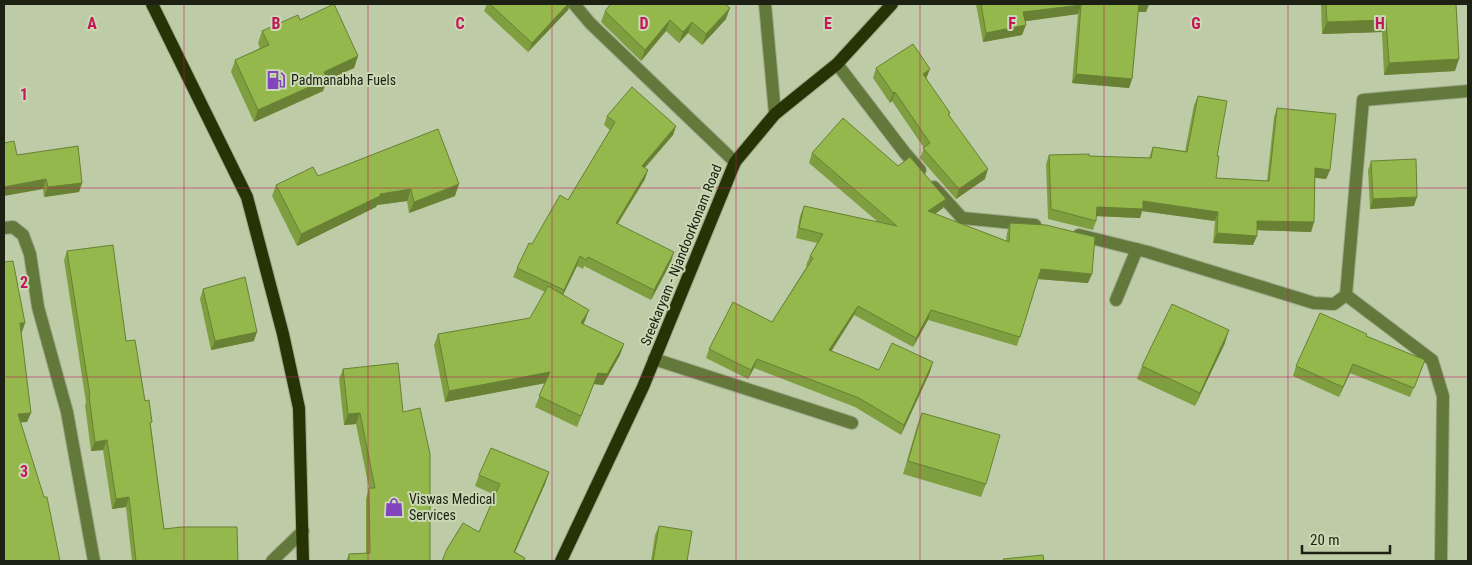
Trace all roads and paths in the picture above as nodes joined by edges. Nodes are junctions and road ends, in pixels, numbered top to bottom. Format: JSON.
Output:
{"nodes":[{"id":1,"x":152,"y":4,"type":"edge"},
{"id":2,"x":574,"y":4,"type":"edge"},
{"id":3,"x":765,"y":4,"type":"edge"},
{"id":4,"x":892,"y":4,"type":"edge"},
{"id":5,"x":837,"y":64,"type":"junction"},
{"id":6,"x":1468,"y":92,"type":"edge"},
{"id":7,"x":775,"y":114,"type":"junction"},
{"id":8,"x":735,"y":162,"type":"junction"},
{"id":9,"x":1048,"y":227,"type":"edge"},
{"id":10,"x":4,"y":228,"type":"edge"},
{"id":11,"x":1066,"y":232,"type":"edge"},
{"id":12,"x":1137,"y":249,"type":"junction"},
{"id":13,"x":1346,"y":295,"type":"junction"},
{"id":14,"x":1116,"y":300,"type":"dead end"},
{"id":15,"x":654,"y":359,"type":"junction"},
{"id":16,"x":852,"y":423,"type":"dead end"},
{"id":17,"x":302,"y":531,"type":"junction"},
{"id":18,"x":94,"y":561,"type":"edge"},
{"id":19,"x":272,"y":561,"type":"edge"},
{"id":20,"x":302,"y":561,"type":"edge"},
{"id":21,"x":561,"y":561,"type":"edge"},
{"id":22,"x":1441,"y":561,"type":"edge"}],
"edges":[{"from":1,"to":17,"type":"main road"},
{"from":2,"to":8,"type":"street"},
{"from":3,"to":7,"type":"street"},
{"from":4,"to":5,"type":"main road","name":"Sreekaryam - Njandoorkonam Road"},
{"from":5,"to":7,"type":"main road","name":"Sreekaryam - Njandoorkonam Road"},
{"from":5,"to":9,"type":"street"},
{"from":6,"to":13,"type":"street"},
{"from":7,"to":8,"type":"main road","name":"Sreekaryam - Njandoorkonam Road"},
{"from":8,"to":15,"type":"main road","name":"Sreekaryam - Njandoorkonam Road"},
{"from":10,"to":18,"type":"street"},
{"from":11,"to":12,"type":"street"},
{"from":12,"to":13,"type":"street"},
{"from":12,"to":14,"type":"street"},
{"from":13,"to":22,"type":"street"},
{"from":15,"to":16,"type":"street"},
{"from":15,"to":21,"type":"main road","name":"Sreekaryam - Njandoorkonam Road"},
{"from":17,"to":19,"type":"street"},
{"from":17,"to":20,"type":"main road"}]}
